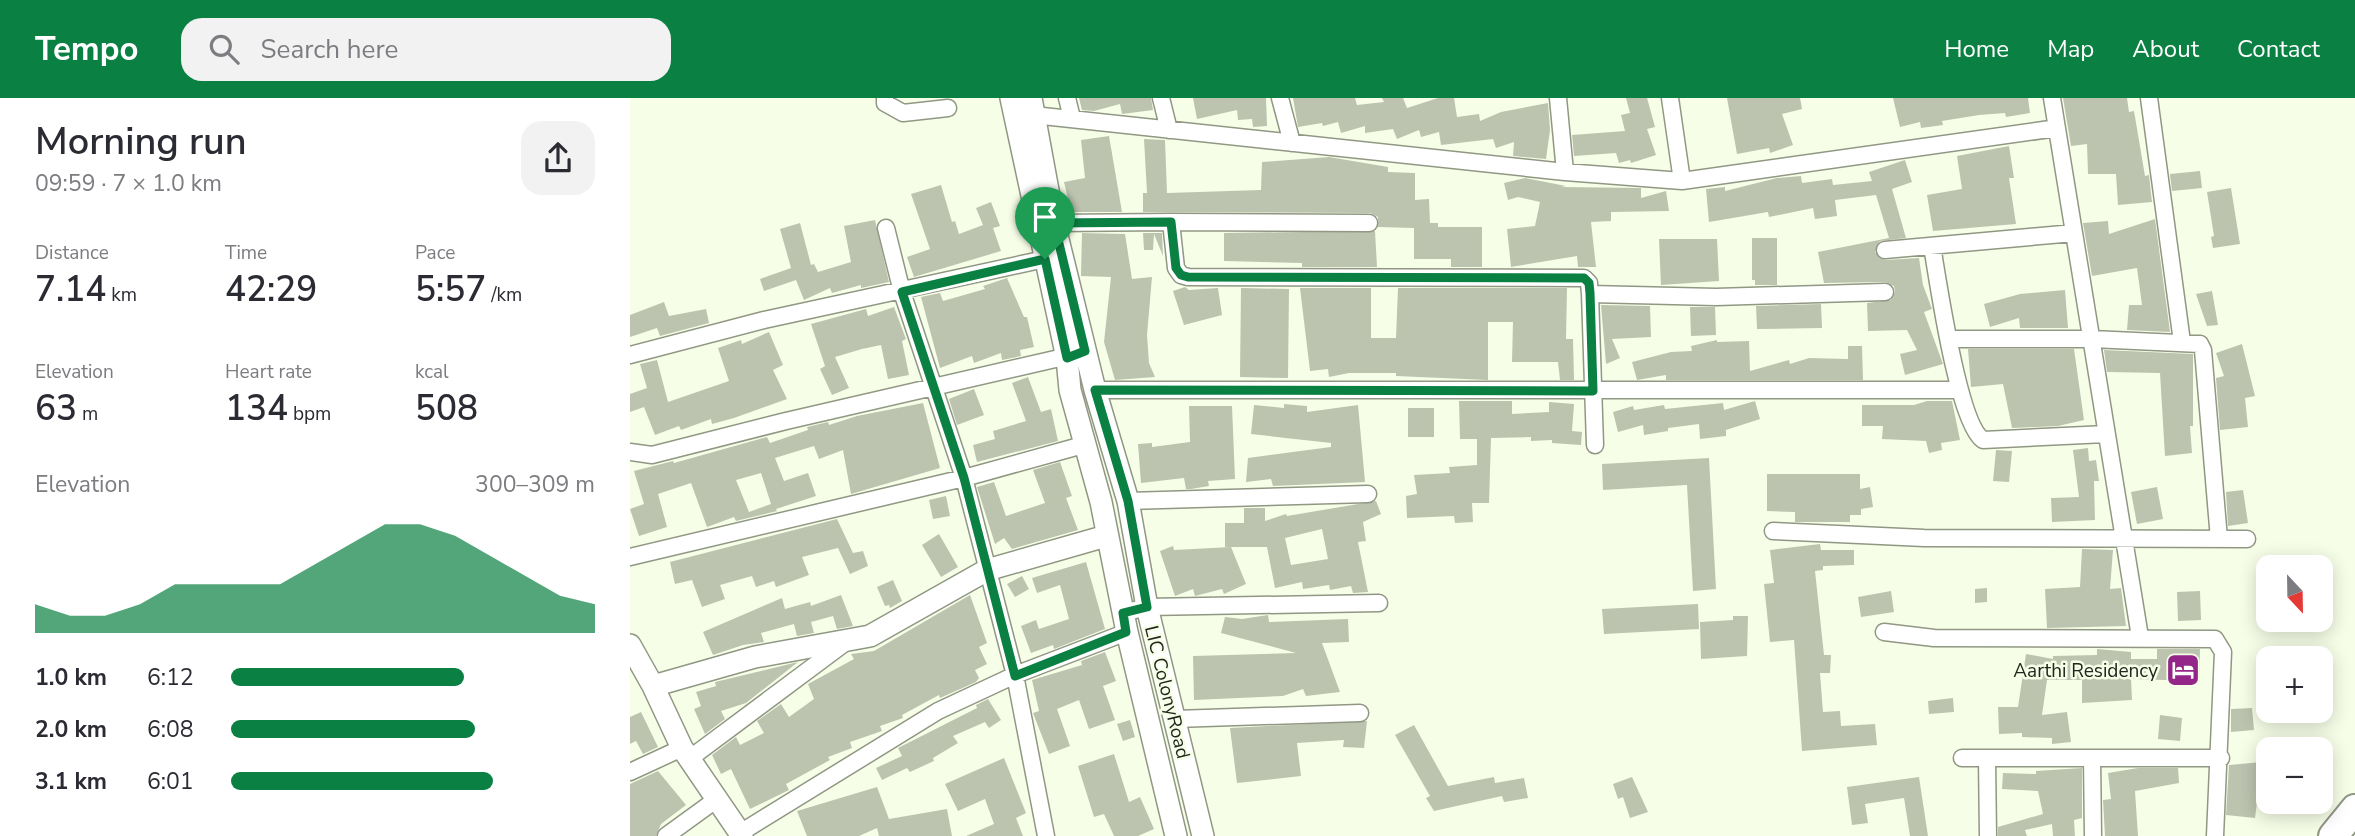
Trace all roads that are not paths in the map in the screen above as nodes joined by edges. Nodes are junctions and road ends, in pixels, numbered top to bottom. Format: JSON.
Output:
{"nodes":[{"id":1,"x":885,"y":98,"type":"edge"},
{"id":2,"x":1067,"y":98,"type":"edge"},
{"id":3,"x":1161,"y":98,"type":"edge"},
{"id":4,"x":1280,"y":98,"type":"edge"},
{"id":5,"x":1558,"y":98,"type":"edge"},
{"id":6,"x":1670,"y":98,"type":"edge"},
{"id":7,"x":2052,"y":98,"type":"edge"},
{"id":8,"x":2150,"y":98,"type":"edge"},
{"id":9,"x":1023,"y":106,"type":"edge"},
{"id":10,"x":948,"y":108,"type":"dead end"},
{"id":11,"x":1072,"y":118,"type":"junction"},
{"id":12,"x":2057,"y":128,"type":"junction"},
{"id":13,"x":1168,"y":130,"type":"junction"},
{"id":14,"x":1292,"y":143,"type":"junction"},
{"id":15,"x":1565,"y":172,"type":"junction"},
{"id":16,"x":1682,"y":181,"type":"junction"},
{"id":17,"x":1171,"y":222,"type":"junction"},
{"id":18,"x":1054,"y":223,"type":"junction"},
{"id":19,"x":1369,"y":223,"type":"dead end"},
{"id":20,"x":886,"y":228,"type":"dead end"},
{"id":21,"x":2074,"y":233,"type":"junction"},
{"id":22,"x":1932,"y":246,"type":"junction"},
{"id":23,"x":1885,"y":250,"type":"dead end"},
{"id":24,"x":1045,"y":259,"type":"junction"},
{"id":25,"x":902,"y":292,"type":"junction"},
{"id":26,"x":1885,"y":292,"type":"dead end"},
{"id":27,"x":1590,"y":293,"type":"junction"},
{"id":28,"x":1950,"y":339,"type":"junction"},
{"id":29,"x":2092,"y":339,"type":"junction"},
{"id":30,"x":2182,"y":342,"type":"junction"},
{"id":31,"x":630,"y":355,"type":"edge"},
{"id":32,"x":1076,"y":355,"type":"junction"},
{"id":33,"x":933,"y":388,"type":"junction"},
{"id":34,"x":1095,"y":390,"type":"junction"},
{"id":35,"x":1960,"y":390,"type":"junction"},
{"id":36,"x":1593,"y":391,"type":"junction"},
{"id":37,"x":2106,"y":434,"type":"junction"},
{"id":38,"x":1083,"y":445,"type":"junction"},
{"id":39,"x":1595,"y":445,"type":"dead end"},
{"id":40,"x":630,"y":452,"type":"edge"},
{"id":41,"x":964,"y":478,"type":"junction"},
{"id":42,"x":1368,"y":494,"type":"dead end"},
{"id":43,"x":1128,"y":501,"type":"junction"},
{"id":44,"x":1773,"y":531,"type":"dead end"},
{"id":45,"x":1106,"y":537,"type":"junction"},
{"id":46,"x":2121,"y":538,"type":"junction"},
{"id":47,"x":2219,"y":539,"type":"junction"},
{"id":48,"x":2247,"y":539,"type":"dead end"},
{"id":49,"x":630,"y":557,"type":"edge"},
{"id":50,"x":987,"y":570,"type":"junction"},
{"id":51,"x":1379,"y":603,"type":"dead end"},
{"id":52,"x":1147,"y":607,"type":"junction"},
{"id":53,"x":1125,"y":622,"type":"junction"},
{"id":54,"x":1884,"y":632,"type":"dead end"},
{"id":55,"x":2140,"y":637,"type":"junction"},
{"id":56,"x":846,"y":642,"type":"junction"},
{"id":57,"x":633,"y":658,"type":"edge"},
{"id":58,"x":1015,"y":676,"type":"junction"},
{"id":59,"x":653,"y":686,"type":"junction"},
{"id":60,"x":1360,"y":713,"type":"dead end"},
{"id":61,"x":1175,"y":719,"type":"junction"},
{"id":62,"x":686,"y":754,"type":"junction"},
{"id":63,"x":1962,"y":758,"type":"dead end"},
{"id":64,"x":1987,"y":758,"type":"junction"},
{"id":65,"x":2092,"y":758,"type":"junction"},
{"id":66,"x":2221,"y":758,"type":"junction"},
{"id":67,"x":630,"y":772,"type":"edge"},
{"id":68,"x":717,"y":799,"type":"junction"},
{"id":69,"x":2355,"y":808,"type":"edge"},
{"id":70,"x":741,"y":835,"type":"edge"},
{"id":71,"x":666,"y":836,"type":"edge"},
{"id":72,"x":1046,"y":836,"type":"edge"},
{"id":73,"x":1177,"y":836,"type":"edge"},
{"id":74,"x":1203,"y":836,"type":"edge"},
{"id":75,"x":1987,"y":836,"type":"edge"},
{"id":76,"x":2093,"y":836,"type":"edge"},
{"id":77,"x":2215,"y":836,"type":"edge"},
{"id":78,"x":2333,"y":836,"type":"edge"}],
"edges":[{"from":1,"to":10,"type":"street"},
{"from":2,"to":11,"type":"street"},
{"from":3,"to":13,"type":"street"},
{"from":4,"to":14,"type":"street"},
{"from":5,"to":15,"type":"street"},
{"from":6,"to":16,"type":"street"},
{"from":7,"to":12,"type":"street"},
{"from":8,"to":30,"type":"street"},
{"from":9,"to":11,"type":"street"},
{"from":9,"to":18,"type":"main road","name":"LIC ColonyRoad"},
{"from":9,"to":24,"type":"main road","name":"LIC ColonyRoad"},
{"from":11,"to":13,"type":"street"},
{"from":12,"to":16,"type":"street"},
{"from":12,"to":21,"type":"street"},
{"from":13,"to":14,"type":"street"},
{"from":14,"to":15,"type":"street"},
{"from":15,"to":16,"type":"street"},
{"from":17,"to":18,"type":"street"},
{"from":17,"to":19,"type":"street"},
{"from":17,"to":27,"type":"street"},
{"from":18,"to":32,"type":"main road","name":"LIC ColonyRoad"},
{"from":20,"to":25,"type":"street"},
{"from":21,"to":22,"type":"street"},
{"from":21,"to":29,"type":"street"},
{"from":22,"to":23,"type":"street"},
{"from":22,"to":28,"type":"street"},
{"from":24,"to":25,"type":"street"},
{"from":24,"to":32,"type":"main road","name":"LIC ColonyRoad"},
{"from":25,"to":31,"type":"street"},
{"from":25,"to":33,"type":"street"},
{"from":26,"to":27,"type":"street"},
{"from":27,"to":36,"type":"street"},
{"from":28,"to":29,"type":"street"},
{"from":28,"to":35,"type":"street"},
{"from":29,"to":30,"type":"street"},
{"from":29,"to":37,"type":"street"},
{"from":30,"to":47,"type":"street"},
{"from":32,"to":33,"type":"street"},
{"from":32,"to":34,"type":"main road","name":"LIC ColonyRoad"},
{"from":32,"to":38,"type":"main road","name":"LIC ColonyRoad"},
{"from":33,"to":40,"type":"street"},
{"from":33,"to":41,"type":"street"},
{"from":34,"to":36,"type":"street"},
{"from":34,"to":43,"type":"main road","name":"LIC ColonyRoad"},
{"from":35,"to":36,"type":"street"},
{"from":35,"to":37,"type":"street"},
{"from":36,"to":39,"type":"street"},
{"from":37,"to":46,"type":"street"},
{"from":38,"to":41,"type":"street"},
{"from":38,"to":45,"type":"main road","name":"LIC ColonyRoad"},
{"from":41,"to":49,"type":"street"},
{"from":41,"to":50,"type":"street"},
{"from":42,"to":43,"type":"street"},
{"from":43,"to":52,"type":"main road","name":"LIC ColonyRoad"},
{"from":44,"to":46,"type":"street"},
{"from":45,"to":50,"type":"main road"},
{"from":45,"to":53,"type":"main road","name":"LIC ColonyRoad"},
{"from":46,"to":47,"type":"street"},
{"from":46,"to":55,"type":"street"},
{"from":47,"to":48,"type":"street"},
{"from":50,"to":56,"type":"main road"},
{"from":50,"to":58,"type":"street"},
{"from":51,"to":52,"type":"street"},
{"from":52,"to":53,"type":"street"},
{"from":52,"to":61,"type":"main road","name":"LIC ColonyRoad"},
{"from":53,"to":58,"type":"street"},
{"from":53,"to":73,"type":"main road","name":"LIC ColonyRoad"},
{"from":54,"to":55,"type":"street"},
{"from":55,"to":66,"type":"street"},
{"from":56,"to":59,"type":"main road"},
{"from":56,"to":62,"type":"street"},
{"from":57,"to":59,"type":"main road"},
{"from":58,"to":70,"type":"street"},
{"from":58,"to":72,"type":"street"},
{"from":59,"to":62,"type":"main road"},
{"from":60,"to":61,"type":"street"},
{"from":61,"to":74,"type":"main road","name":"LIC ColonyRoad"},
{"from":62,"to":67,"type":"street"},
{"from":62,"to":68,"type":"main road"},
{"from":63,"to":64,"type":"street"},
{"from":64,"to":65,"type":"street"},
{"from":64,"to":75,"type":"street"},
{"from":65,"to":66,"type":"street"},
{"from":65,"to":76,"type":"street"},
{"from":66,"to":77,"type":"street"},
{"from":68,"to":70,"type":"main road"},
{"from":68,"to":71,"type":"street"},
{"from":69,"to":78,"type":"highway"}]}
